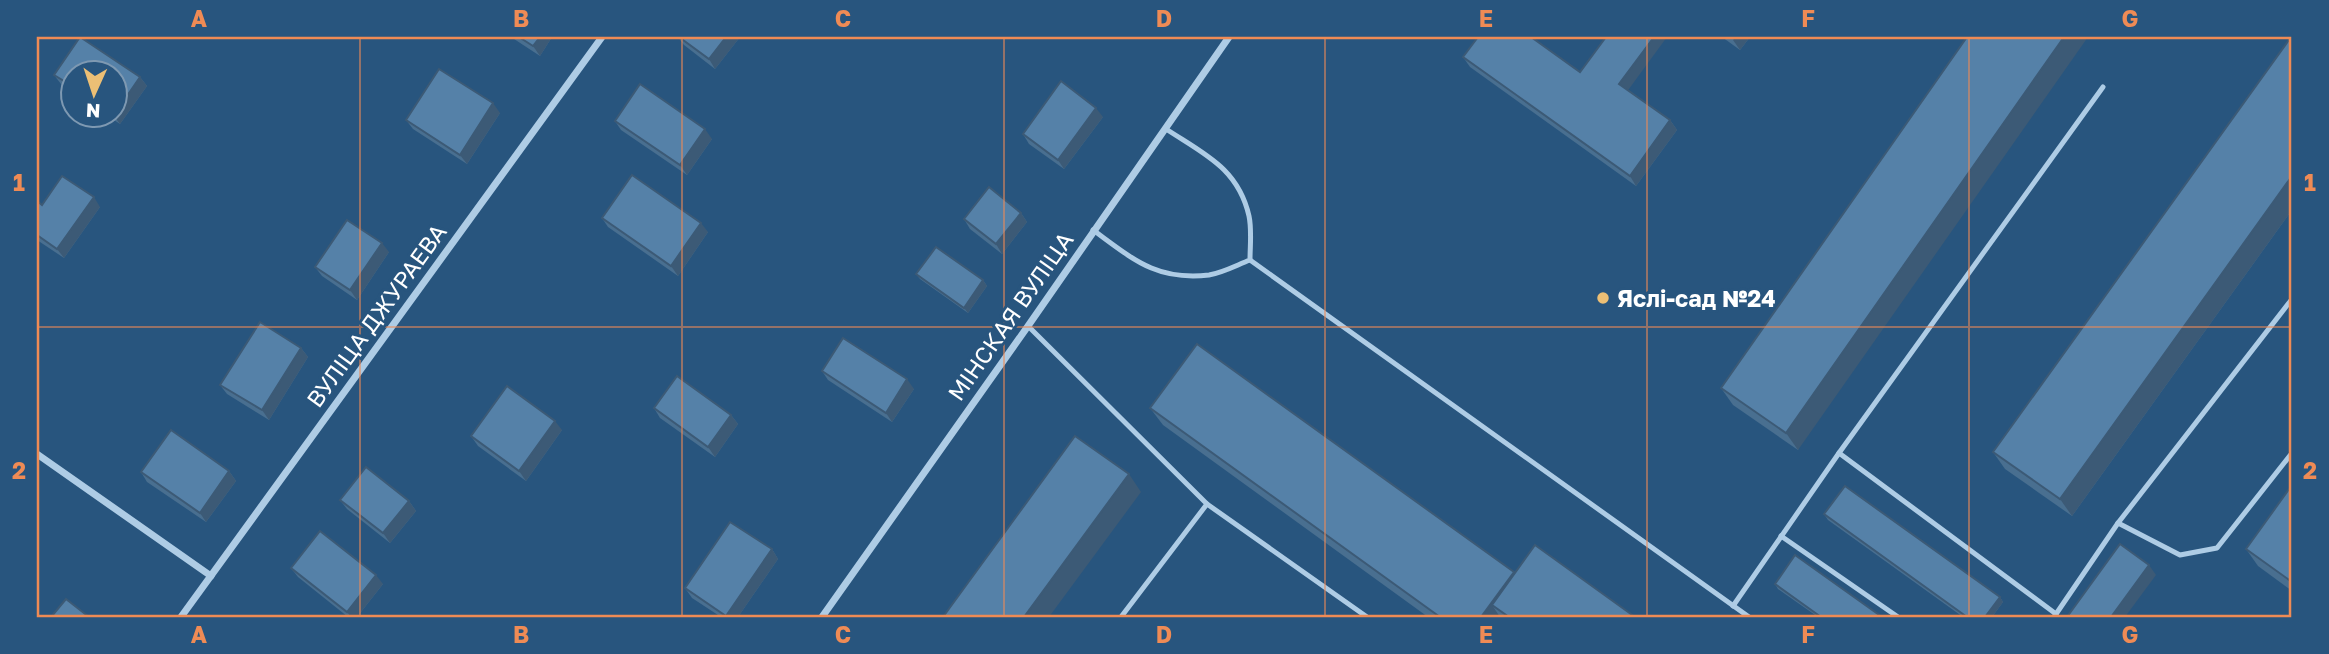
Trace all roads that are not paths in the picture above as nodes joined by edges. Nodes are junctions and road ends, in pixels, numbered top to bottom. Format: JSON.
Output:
{"nodes":[{"id":1,"x":603,"y":37,"type":"edge"},
{"id":2,"x":1229,"y":37,"type":"edge"},
{"id":3,"x":2104,"y":87,"type":"dead end"},
{"id":4,"x":1166,"y":129,"type":"junction"},
{"id":5,"x":1093,"y":230,"type":"junction"},
{"id":6,"x":1250,"y":260,"type":"junction"},
{"id":7,"x":2292,"y":299,"type":"edge"},
{"id":8,"x":1028,"y":326,"type":"junction"},
{"id":9,"x":1839,"y":453,"type":"junction"},
{"id":10,"x":2292,"y":453,"type":"edge"},
{"id":11,"x":37,"y":454,"type":"edge"},
{"id":12,"x":1207,"y":504,"type":"junction"},
{"id":13,"x":2118,"y":523,"type":"junction"},
{"id":14,"x":1781,"y":536,"type":"junction"},
{"id":15,"x":211,"y":576,"type":"junction"},
{"id":16,"x":1733,"y":606,"type":"junction"},
{"id":17,"x":2055,"y":616,"type":"edge"},
{"id":18,"x":181,"y":617,"type":"edge"},
{"id":19,"x":822,"y":617,"type":"edge"},
{"id":20,"x":1121,"y":617,"type":"edge"},
{"id":21,"x":1367,"y":617,"type":"edge"},
{"id":22,"x":1749,"y":617,"type":"edge"},
{"id":23,"x":1898,"y":617,"type":"edge"}],
"edges":[{"from":1,"to":15,"type":"street","name":"ВУЛІЦА ДЖУРАЕВА"},
{"from":2,"to":4,"type":"street","name":"МІНСКАЯ ВУЛІЦА"},
{"from":3,"to":9,"type":"lane"},
{"from":4,"to":5,"type":"street","name":"МІНСКАЯ ВУЛІЦА"},
{"from":4,"to":6,"type":"lane"},
{"from":5,"to":6,"type":"lane"},
{"from":5,"to":8,"type":"street","name":"МІНСКАЯ ВУЛІЦА"},
{"from":6,"to":16,"type":"lane"},
{"from":7,"to":13,"type":"lane"},
{"from":8,"to":12,"type":"lane"},
{"from":8,"to":19,"type":"street","name":"МІНСКАЯ ВУЛІЦА"},
{"from":9,"to":14,"type":"lane"},
{"from":9,"to":17,"type":"lane"},
{"from":10,"to":13,"type":"lane"},
{"from":11,"to":15,"type":"street"},
{"from":12,"to":20,"type":"lane"},
{"from":12,"to":21,"type":"lane"},
{"from":13,"to":17,"type":"lane"},
{"from":14,"to":16,"type":"lane"},
{"from":14,"to":23,"type":"lane"},
{"from":15,"to":18,"type":"street","name":"ВУЛІЦА ДЖУРАЕВА"},
{"from":16,"to":22,"type":"lane"}]}
